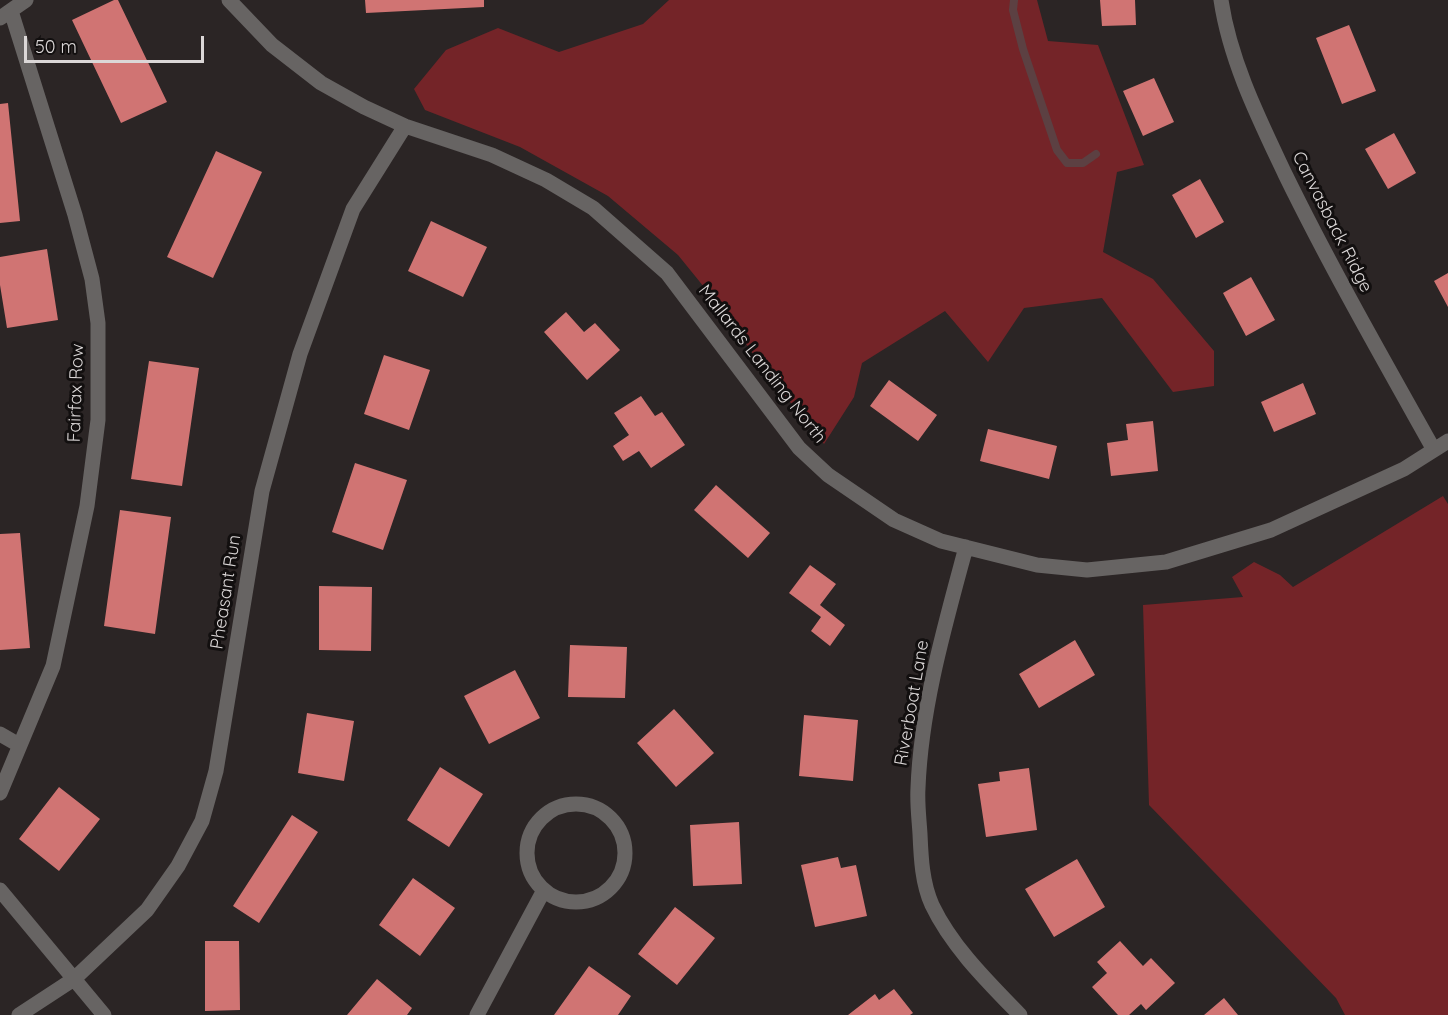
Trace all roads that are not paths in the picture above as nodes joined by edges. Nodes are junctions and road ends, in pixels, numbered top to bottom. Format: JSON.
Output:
{"nodes":[{"id":1,"x":27,"y":0,"type":"edge"},
{"id":2,"x":229,"y":0,"type":"edge"},
{"id":3,"x":1221,"y":0,"type":"edge"},
{"id":4,"x":5,"y":14,"type":"edge"},
{"id":5,"x":405,"y":126,"type":"junction"},
{"id":6,"x":1448,"y":441,"type":"edge"},
{"id":7,"x":1434,"y":450,"type":"junction"},
{"id":8,"x":966,"y":547,"type":"junction"},
{"id":9,"x":0,"y":734,"type":"edge"},
{"id":10,"x":19,"y":745,"type":"junction"},
{"id":11,"x":0,"y":794,"type":"edge"},
{"id":12,"x":0,"y":890,"type":"edge"},
{"id":13,"x":544,"y":890,"type":"junction"},
{"id":14,"x":74,"y":979,"type":"junction"},
{"id":15,"x":19,"y":1015,"type":"edge"},
{"id":16,"x":104,"y":1015,"type":"edge"},
{"id":17,"x":477,"y":1015,"type":"edge"},
{"id":18,"x":1020,"y":1015,"type":"edge"}],
"edges":[{"from":1,"to":4,"type":"street","name":"Fairfax Row"},
{"from":2,"to":5,"type":"street","name":"Mallards Landing North"},
{"from":3,"to":7,"type":"street","name":"Canvasback Ridge"},
{"from":4,"to":10,"type":"street","name":"Fairfax Row"},
{"from":5,"to":8,"type":"street","name":"Mallards Landing North"},
{"from":5,"to":14,"type":"street","name":"Pheasant Run"},
{"from":6,"to":7,"type":"street","name":"Mallards Landing North"},
{"from":7,"to":8,"type":"street","name":"Mallards Landing North"},
{"from":8,"to":18,"type":"street","name":"Riverboat Lane"},
{"from":9,"to":10,"type":"street"},
{"from":10,"to":11,"type":"street","name":"Fairfax Row"},
{"from":12,"to":14,"type":"street"},
{"from":13,"to":13,"type":"street"},
{"from":13,"to":17,"type":"street"},
{"from":14,"to":15,"type":"street","name":"Pheasant Run"},
{"from":14,"to":16,"type":"street"}]}
